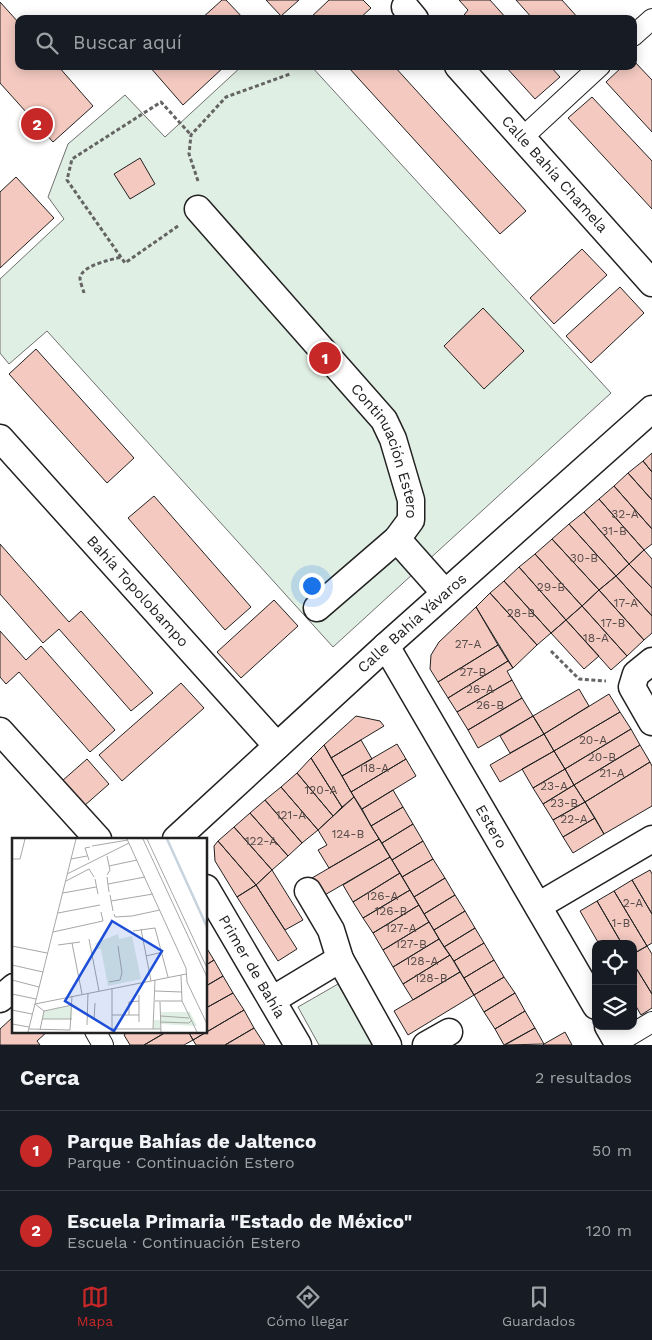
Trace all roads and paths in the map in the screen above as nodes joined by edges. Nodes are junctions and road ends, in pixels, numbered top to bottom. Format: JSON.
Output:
{"nodes":[{"id":1,"x":652,"y":19,"type":"edge"},
{"id":2,"x":637,"y":32,"type":"edge"},
{"id":3,"x":462,"y":70,"type":"edge"},
{"id":4,"x":596,"y":70,"type":"edge"},
{"id":5,"x":290,"y":74,"type":"dead end"},
{"id":6,"x":191,"y":135,"type":"junction"},
{"id":7,"x":522,"y":138,"type":"junction"},
{"id":8,"x":198,"y":209,"type":"junction"},
{"id":9,"x":121,"y":257,"type":"junction"},
{"id":10,"x":652,"y":283,"type":"edge"},
{"id":11,"x":84,"y":293,"type":"dead end"},
{"id":12,"x":652,"y":409,"type":"edge"},
{"id":13,"x":0,"y":438,"type":"edge"},
{"id":14,"x":397,"y":539,"type":"junction"},
{"id":15,"x":445,"y":593,"type":"junction"},
{"id":16,"x":317,"y":608,"type":"dead end"},
{"id":17,"x":386,"y":646,"type":"junction"},
{"id":18,"x":551,"y":651,"type":"dead end"},
{"id":19,"x":652,"y":661,"type":"edge"},
{"id":20,"x":632,"y":682,"type":"junction"},
{"id":21,"x":652,"y":722,"type":"edge"},
{"id":22,"x":0,"y":731,"type":"edge"},
{"id":23,"x":276,"y":746,"type":"junction"},
{"id":24,"x":97,"y":838,"type":"edge"},
{"id":25,"x":177,"y":838,"type":"edge"},
{"id":26,"x":652,"y":839,"type":"edge"},
{"id":27,"x":208,"y":891,"type":"edge"},
{"id":28,"x":308,"y":892,"type":"dead end"},
{"id":29,"x":538,"y":906,"type":"junction"},
{"id":30,"x":340,"y":959,"type":"junction"},
{"id":31,"x":12,"y":989,"type":"edge"},
{"id":32,"x":592,"y":999,"type":"edge"},
{"id":33,"x":0,"y":1000,"type":"edge"},
{"id":34,"x":272,"y":1000,"type":"junction"},
{"id":35,"x":652,"y":1022,"type":"edge"},
{"id":36,"x":449,"y":1032,"type":"dead end"},
{"id":37,"x":614,"y":1038,"type":"edge"},
{"id":38,"x":298,"y":1045,"type":"edge"},
{"id":39,"x":388,"y":1045,"type":"edge"},
{"id":40,"x":426,"y":1045,"type":"edge"}],
"edges":[{"from":1,"to":2,"type":"street"},
{"from":3,"to":7,"type":"street","name":"Calle Bahía Chamela"},
{"from":4,"to":7,"type":"street"},
{"from":5,"to":6,"type":"path"},
{"from":6,"to":8,"type":"path"},
{"from":6,"to":9,"type":"path"},
{"from":7,"to":10,"type":"street","name":"Calle Bahía Chamela"},
{"from":8,"to":9,"type":"path"},
{"from":8,"to":14,"type":"street","name":"Continuación Estero"},
{"from":9,"to":11,"type":"path"},
{"from":12,"to":15,"type":"street","name":"Calle Bahía Yávaros"},
{"from":13,"to":23,"type":"street","name":"Bahía Topolobampo"},
{"from":14,"to":15,"type":"street","name":"Continuación Estero"},
{"from":14,"to":16,"type":"street","name":"Continuación Estero"},
{"from":15,"to":17,"type":"street","name":"Calle Bahía Yávaros"},
{"from":17,"to":23,"type":"street","name":"Calle Bahía Yávaros"},
{"from":17,"to":29,"type":"street","name":"Estero"},
{"from":18,"to":20,"type":"path"},
{"from":19,"to":20,"type":"street"},
{"from":20,"to":21,"type":"street"},
{"from":22,"to":24,"type":"street"},
{"from":23,"to":25,"type":"street","name":"Calle Bahía Yávaros"},
{"from":26,"to":29,"type":"street"},
{"from":27,"to":34,"type":"street","name":"Primer de Bahía"},
{"from":28,"to":30,"type":"street"},
{"from":29,"to":32,"type":"street","name":"Estero"},
{"from":30,"to":34,"type":"street"},
{"from":30,"to":39,"type":"street"},
{"from":31,"to":33,"type":"street"},
{"from":34,"to":38,"type":"street","name":"Primer de Bahía"},
{"from":35,"to":37,"type":"street"},
{"from":36,"to":40,"type":"street"}]}
